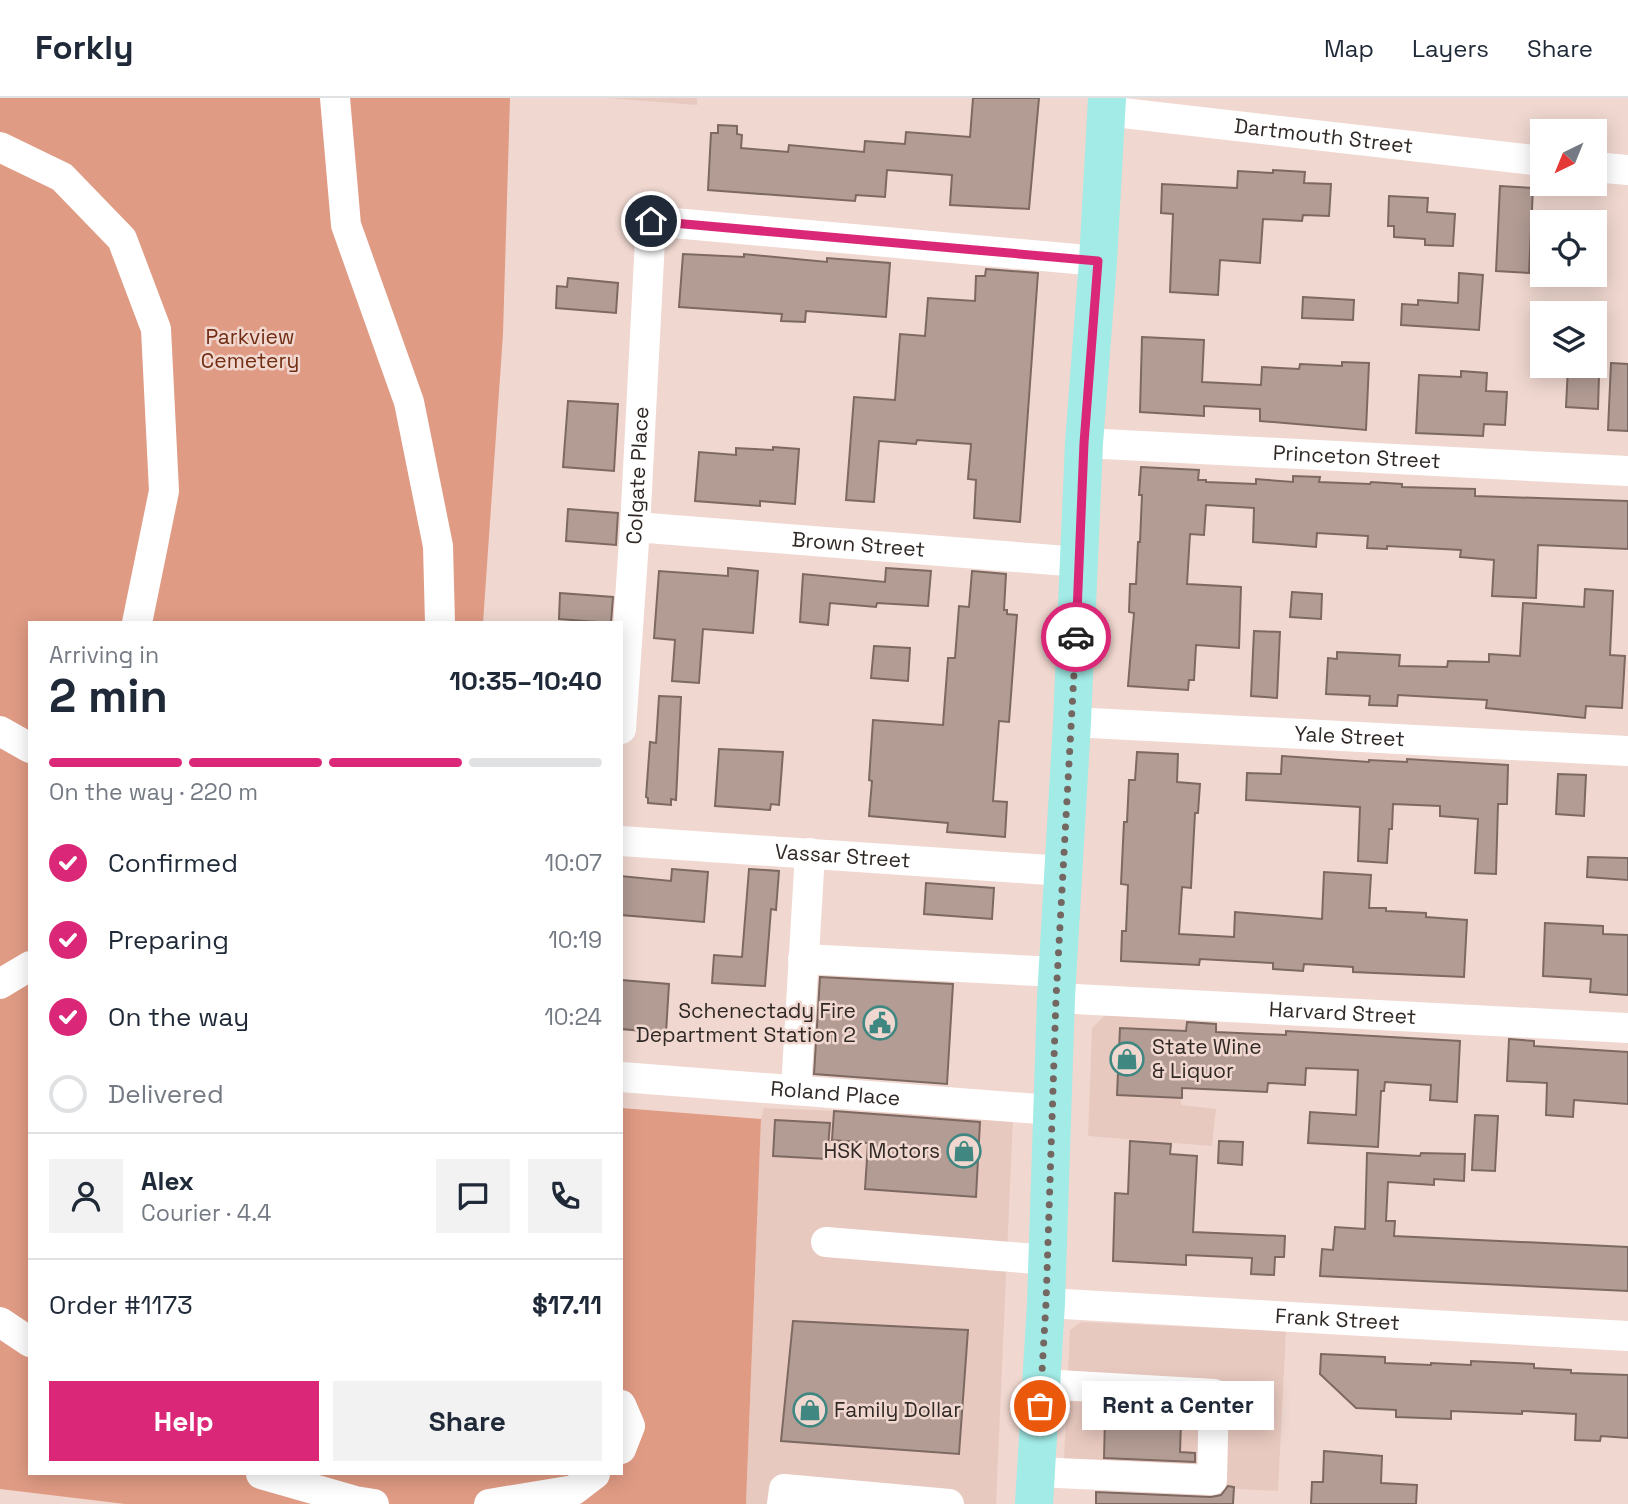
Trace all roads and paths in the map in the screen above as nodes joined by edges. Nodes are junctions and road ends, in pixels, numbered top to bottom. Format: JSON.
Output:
{"nodes":[{"id":1,"x":335,"y":98,"type":"edge"},
{"id":2,"x":1107,"y":104,"type":"edge"},
{"id":3,"x":0,"y":147,"type":"edge"},
{"id":4,"x":1530,"y":158,"type":"edge"},
{"id":5,"x":1607,"y":168,"type":"edge"},
{"id":6,"x":1628,"y":170,"type":"edge"},
{"id":7,"x":1098,"y":261,"type":"junction"},
{"id":8,"x":1084,"y":443,"type":"junction"},
{"id":9,"x":1628,"y":471,"type":"edge"},
{"id":10,"x":635,"y":527,"type":"junction"},
{"id":11,"x":1080,"y":562,"type":"junction"},
{"id":12,"x":136,"y":621,"type":"edge"},
{"id":13,"x":440,"y":621,"type":"edge"},
{"id":14,"x":623,"y":700,"type":"edge"},
{"id":15,"x":1072,"y":722,"type":"junction"},
{"id":16,"x":0,"y":731,"type":"edge"},
{"id":17,"x":28,"y":747,"type":"edge"},
{"id":18,"x":1628,"y":751,"type":"edge"},
{"id":19,"x":623,"y":841,"type":"edge"},
{"id":20,"x":810,"y":853,"type":"junction"},
{"id":21,"x":1063,"y":870,"type":"junction"},
{"id":22,"x":803,"y":959,"type":"junction"},
{"id":23,"x":28,"y":967,"type":"edge"},
{"id":24,"x":0,"y":984,"type":"edge"},
{"id":25,"x":1057,"y":985,"type":"junction"},
{"id":26,"x":1628,"y":1028,"type":"edge"},
{"id":27,"x":623,"y":1077,"type":"edge"},
{"id":28,"x":796,"y":1089,"type":"junction"},
{"id":29,"x":1052,"y":1110,"type":"junction"},
{"id":30,"x":826,"y":1242,"type":"dead end"},
{"id":31,"x":1048,"y":1260,"type":"junction"},
{"id":32,"x":1046,"y":1303,"type":"junction"},
{"id":33,"x":0,"y":1322,"type":"edge"},
{"id":34,"x":1628,"y":1336,"type":"edge"},
{"id":35,"x":28,"y":1341,"type":"edge"},
{"id":36,"x":1041,"y":1384,"type":"junction"},
{"id":37,"x":623,"y":1410,"type":"edge"},
{"id":38,"x":623,"y":1444,"type":"edge"},
{"id":39,"x":264,"y":1475,"type":"edge"},
{"id":40,"x":594,"y":1475,"type":"edge"},
{"id":41,"x":1035,"y":1488,"type":"edge"},
{"id":42,"x":374,"y":1504,"type":"edge"},
{"id":43,"x":489,"y":1504,"type":"edge"},
{"id":44,"x":782,"y":1504,"type":"edge"},
{"id":45,"x":949,"y":1504,"type":"edge"}],
"edges":[{"from":1,"to":13,"type":"street"},
{"from":2,"to":4,"type":"street","name":"Dartmouth Street"},
{"from":2,"to":7,"type":"main road"},
{"from":3,"to":12,"type":"street"},
{"from":5,"to":6,"type":"street"},
{"from":7,"to":8,"type":"main road"},
{"from":7,"to":10,"type":"street","name":"Colgate Place"},
{"from":8,"to":9,"type":"street","name":"Princeton Street"},
{"from":8,"to":11,"type":"main road"},
{"from":10,"to":11,"type":"street","name":"Brown Street"},
{"from":10,"to":14,"type":"street","name":"Colgate Place"},
{"from":11,"to":15,"type":"main road"},
{"from":15,"to":18,"type":"street","name":"Yale Street"},
{"from":15,"to":21,"type":"main road"},
{"from":16,"to":17,"type":"street"},
{"from":19,"to":20,"type":"street","name":"Vassar Street"},
{"from":20,"to":21,"type":"street","name":"Vassar Street"},
{"from":20,"to":22,"type":"street"},
{"from":21,"to":25,"type":"main road"},
{"from":22,"to":25,"type":"street","name":"Harvard Street"},
{"from":22,"to":28,"type":"street"},
{"from":23,"to":24,"type":"street"},
{"from":25,"to":26,"type":"street","name":"Harvard Street"},
{"from":25,"to":29,"type":"main road"},
{"from":27,"to":28,"type":"street","name":"Roland Place"},
{"from":28,"to":29,"type":"street","name":"Roland Place"},
{"from":29,"to":31,"type":"main road"},
{"from":30,"to":31,"type":"street"},
{"from":31,"to":32,"type":"main road"},
{"from":32,"to":34,"type":"street","name":"Frank Street"},
{"from":32,"to":36,"type":"main road"},
{"from":33,"to":35,"type":"street"},
{"from":36,"to":41,"type":"main road"},
{"from":36,"to":41,"type":"street"},
{"from":37,"to":38,"type":"street"},
{"from":39,"to":42,"type":"street"},
{"from":40,"to":43,"type":"street"},
{"from":44,"to":45,"type":"street"}]}
